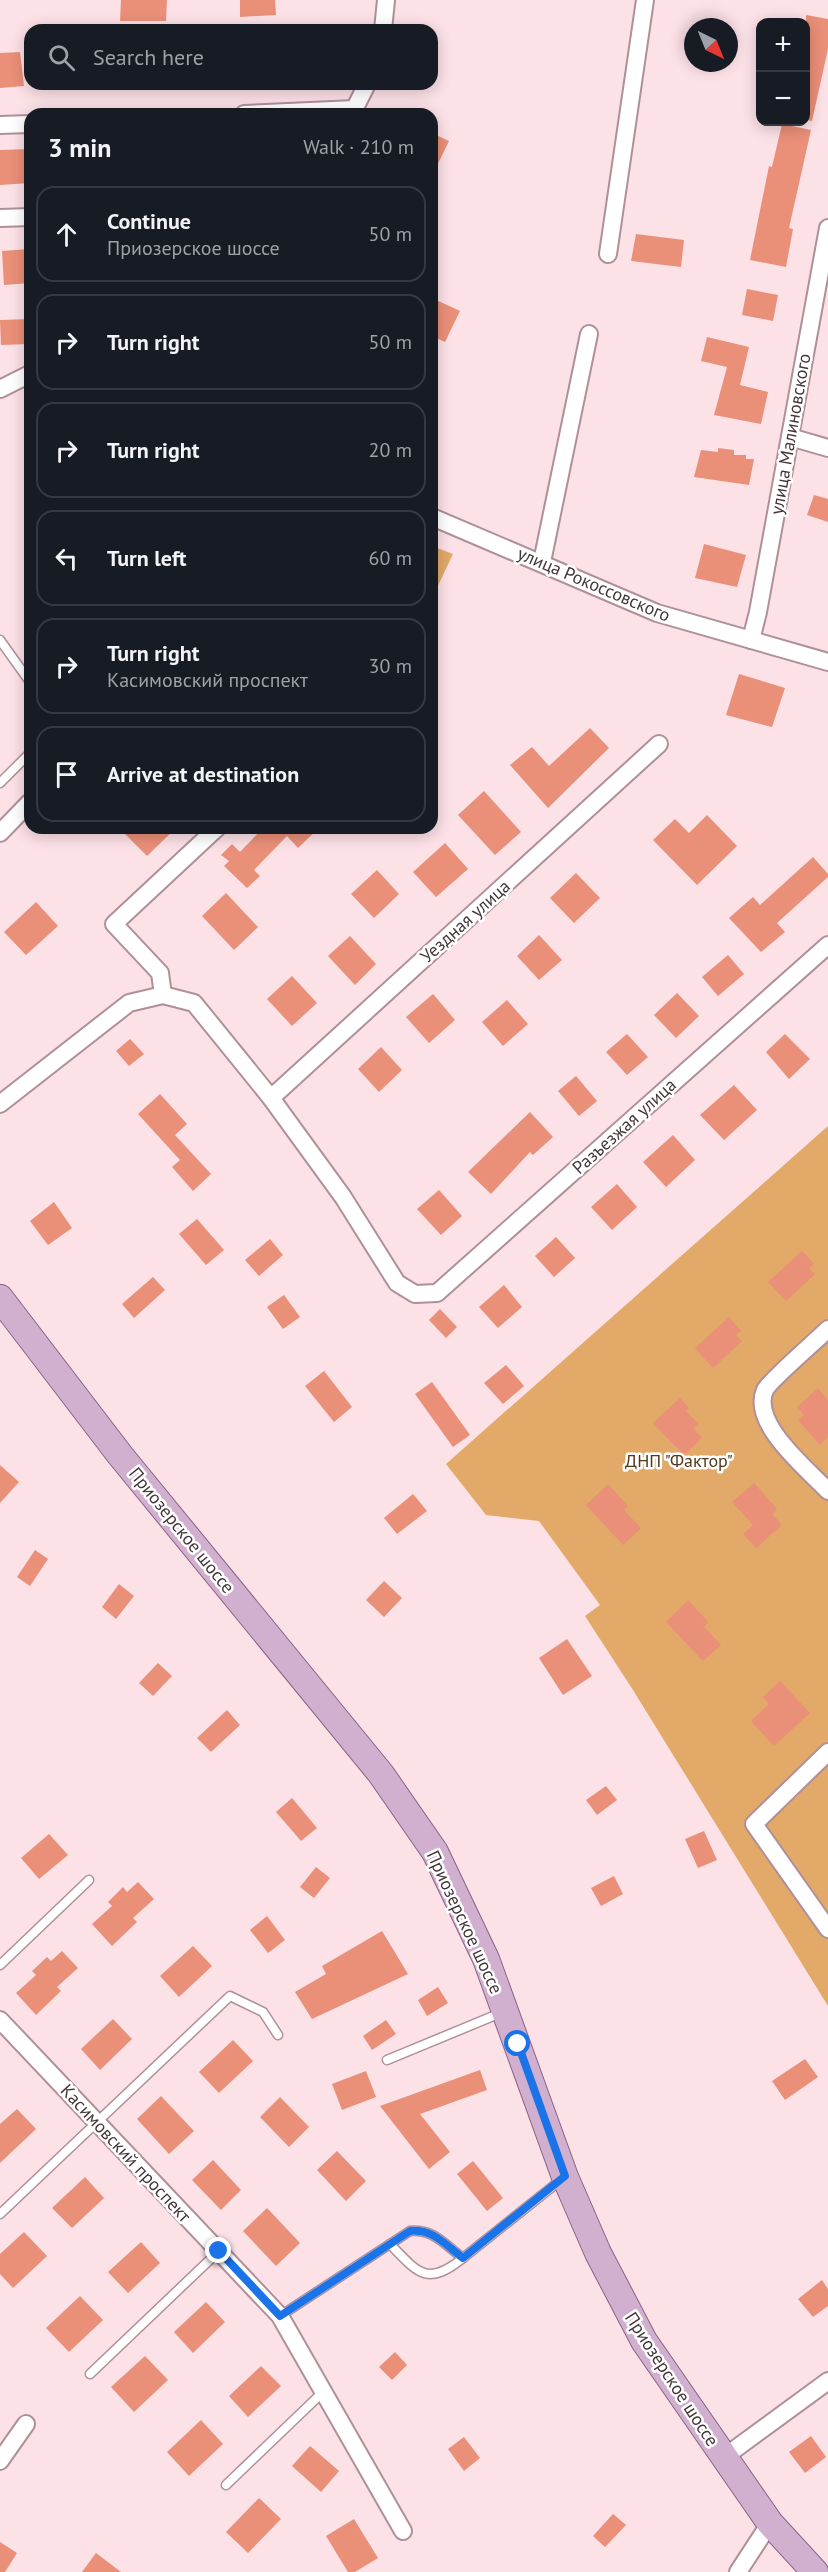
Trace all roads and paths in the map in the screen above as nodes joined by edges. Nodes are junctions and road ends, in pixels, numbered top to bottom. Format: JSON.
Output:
{"nodes":[{"id":1,"x":386,"y":0,"type":"edge"},
{"id":2,"x":645,"y":0,"type":"edge"},
{"id":3,"x":384,"y":24,"type":"edge"},
{"id":4,"x":363,"y":90,"type":"edge"},
{"id":5,"x":354,"y":108,"type":"edge"},
{"id":6,"x":24,"y":124,"type":"edge"},
{"id":7,"x":0,"y":125,"type":"edge"},
{"id":8,"x":24,"y":217,"type":"edge"},
{"id":9,"x":0,"y":218,"type":"edge"},
{"id":10,"x":828,"y":228,"type":"edge"},
{"id":11,"x":608,"y":254,"type":"dead end"},
{"id":12,"x":589,"y":334,"type":"dead end"},
{"id":13,"x":24,"y":377,"type":"edge"},
{"id":14,"x":0,"y":389,"type":"edge"},
{"id":15,"x":790,"y":437,"type":"junction"},
{"id":16,"x":828,"y":448,"type":"edge"},
{"id":17,"x":438,"y":519,"type":"edge"},
{"id":18,"x":542,"y":562,"type":"junction"},
{"id":19,"x":0,"y":640,"type":"edge"},
{"id":20,"x":751,"y":640,"type":"junction"},
{"id":21,"x":828,"y":662,"type":"edge"},
{"id":22,"x":24,"y":674,"type":"edge"},
{"id":23,"x":659,"y":744,"type":"dead end"},
{"id":24,"x":24,"y":759,"type":"edge"},
{"id":25,"x":0,"y":783,"type":"edge"},
{"id":26,"x":24,"y":808,"type":"edge"},
{"id":27,"x":0,"y":833,"type":"edge"},
{"id":28,"x":211,"y":834,"type":"edge"},
{"id":29,"x":828,"y":945,"type":"edge"},
{"id":30,"x":163,"y":994,"type":"junction"},
{"id":31,"x":271,"y":1098,"type":"junction"},
{"id":32,"x":0,"y":1104,"type":"edge"},
{"id":33,"x":0,"y":1298,"type":"edge"},
{"id":34,"x":828,"y":1329,"type":"edge"},
{"id":35,"x":828,"y":1491,"type":"edge"},
{"id":36,"x":828,"y":1752,"type":"edge"},
{"id":37,"x":89,"y":1881,"type":"dead end"},
{"id":38,"x":828,"y":1929,"type":"edge"},
{"id":39,"x":0,"y":1965,"type":"edge"},
{"id":40,"x":506,"y":2011,"type":"junction"},
{"id":41,"x":0,"y":2020,"type":"edge"},
{"id":42,"x":278,"y":2035,"type":"dead end"},
{"id":43,"x":387,"y":2060,"type":"dead end"},
{"id":44,"x":97,"y":2122,"type":"junction"},
{"id":45,"x":565,"y":2176,"type":"junction"},
{"id":46,"x":0,"y":2214,"type":"edge"},
{"id":47,"x":390,"y":2244,"type":"junction"},
{"id":48,"x":219,"y":2251,"type":"junction"},
{"id":49,"x":463,"y":2258,"type":"junction"},
{"id":50,"x":280,"y":2316,"type":"junction"},
{"id":51,"x":90,"y":2374,"type":"dead end"},
{"id":52,"x":828,"y":2381,"type":"edge"},
{"id":53,"x":323,"y":2392,"type":"junction"},
{"id":54,"x":26,"y":2424,"type":"dead end"},
{"id":55,"x":723,"y":2457,"type":"junction"},
{"id":56,"x":0,"y":2461,"type":"edge"},
{"id":57,"x":226,"y":2485,"type":"dead end"},
{"id":58,"x":770,"y":2523,"type":"junction"},
{"id":59,"x":403,"y":2531,"type":"dead end"},
{"id":60,"x":738,"y":2572,"type":"edge"},
{"id":61,"x":815,"y":2572,"type":"edge"}],
"edges":[{"from":1,"to":3,"type":"street"},
{"from":2,"to":11,"type":"street"},
{"from":4,"to":5,"type":"street"},
{"from":6,"to":7,"type":"street"},
{"from":8,"to":9,"type":"street"},
{"from":10,"to":15,"type":"street","name":"улица Малиновского"},
{"from":12,"to":18,"type":"street"},
{"from":13,"to":14,"type":"street"},
{"from":15,"to":16,"type":"street"},
{"from":15,"to":20,"type":"street","name":"улица Малиновского"},
{"from":17,"to":18,"type":"street","name":"улица Рокоссовского"},
{"from":18,"to":20,"type":"street","name":"улица Рокоссовского"},
{"from":19,"to":22,"type":"lane"},
{"from":20,"to":21,"type":"street","name":"улица Рокоссовского"},
{"from":23,"to":31,"type":"street","name":"Уездная улица"},
{"from":24,"to":25,"type":"lane"},
{"from":26,"to":27,"type":"street"},
{"from":28,"to":30,"type":"street"},
{"from":29,"to":31,"type":"street","name":"Разъезжая улица"},
{"from":30,"to":31,"type":"street"},
{"from":30,"to":32,"type":"street"},
{"from":33,"to":40,"type":"main road","name":"Приозерское шоссе"},
{"from":34,"to":35,"type":"street"},
{"from":36,"to":38,"type":"street"},
{"from":37,"to":39,"type":"lane"},
{"from":40,"to":43,"type":"lane"},
{"from":40,"to":45,"type":"main road","name":"Приозерское шоссе"},
{"from":41,"to":44,"type":"street","name":"Касимовский проспект"},
{"from":42,"to":44,"type":"lane"},
{"from":44,"to":46,"type":"lane"},
{"from":44,"to":48,"type":"street","name":"Касимовский проспект"},
{"from":45,"to":49,"type":"lane"},
{"from":45,"to":55,"type":"main road","name":"Приозерское шоссе"},
{"from":47,"to":49,"type":"lane"},
{"from":47,"to":49,"type":"lane"},
{"from":47,"to":50,"type":"lane"},
{"from":48,"to":50,"type":"street","name":"Касимовский проспект"},
{"from":48,"to":51,"type":"lane"},
{"from":50,"to":53,"type":"street","name":"Касимовский проспект"},
{"from":52,"to":55,"type":"street"},
{"from":53,"to":57,"type":"lane"},
{"from":53,"to":59,"type":"street","name":"Касимовский проспект"},
{"from":54,"to":56,"type":"street"},
{"from":55,"to":58,"type":"main road","name":"Приозерское шоссе"},
{"from":58,"to":60,"type":"street"},
{"from":58,"to":61,"type":"main road","name":"Приозерское шоссе"}]}
